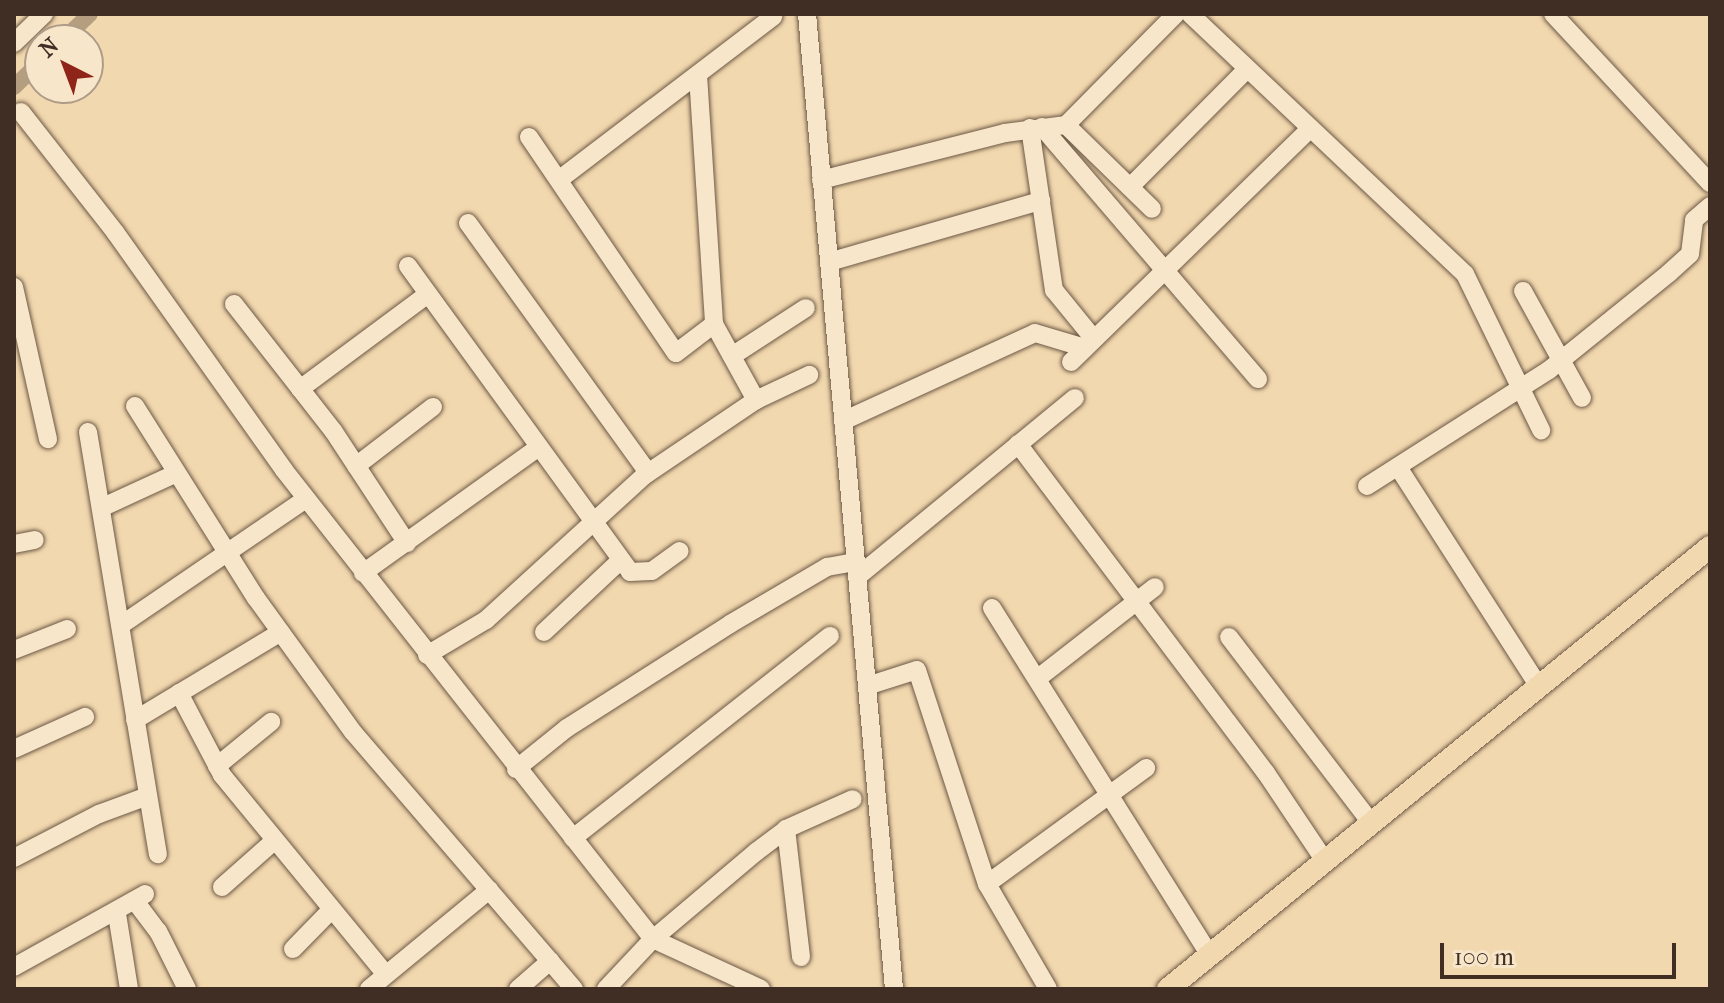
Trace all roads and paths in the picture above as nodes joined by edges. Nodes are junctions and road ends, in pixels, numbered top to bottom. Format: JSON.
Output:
{"nodes":[{"id":1,"x":44,"y":14,"type":"edge"},
{"id":2,"x":807,"y":14,"type":"edge"},
{"id":3,"x":1176,"y":14,"type":"edge"},
{"id":4,"x":1190,"y":14,"type":"edge"},
{"id":5,"x":1553,"y":14,"type":"edge"},
{"id":6,"x":773,"y":17,"type":"dead end"},
{"id":7,"x":14,"y":43,"type":"edge"},
{"id":8,"x":1247,"y":69,"type":"junction"},
{"id":9,"x":698,"y":75,"type":"junction"},
{"id":10,"x":21,"y":112,"type":"dead end"},
{"id":11,"x":1066,"y":125,"type":"junction"},
{"id":12,"x":1036,"y":127,"type":"junction"},
{"id":13,"x":1309,"y":130,"type":"junction"},
{"id":14,"x":529,"y":137,"type":"dead end"},
{"id":15,"x":560,"y":179,"type":"junction"},
{"id":16,"x":821,"y":180,"type":"junction"},
{"id":17,"x":1710,"y":183,"type":"edge"},
{"id":18,"x":1130,"y":187,"type":"junction"},
{"id":19,"x":1041,"y":201,"type":"junction"},
{"id":20,"x":1710,"y":206,"type":"edge"},
{"id":21,"x":1152,"y":209,"type":"dead end"},
{"id":22,"x":468,"y":223,"type":"dead end"},
{"id":23,"x":829,"y":262,"type":"junction"},
{"id":24,"x":408,"y":266,"type":"dead end"},
{"id":25,"x":1167,"y":268,"type":"junction"},
{"id":26,"x":14,"y":287,"type":"edge"},
{"id":27,"x":1523,"y":291,"type":"dead end"},
{"id":28,"x":428,"y":294,"type":"junction"},
{"id":29,"x":234,"y":304,"type":"dead end"},
{"id":30,"x":806,"y":308,"type":"dead end"},
{"id":31,"x":714,"y":324,"type":"junction"},
{"id":32,"x":1089,"y":343,"type":"junction"},
{"id":33,"x":732,"y":356,"type":"junction"},
{"id":34,"x":1561,"y":360,"type":"junction"},
{"id":35,"x":1071,"y":362,"type":"dead end"},
{"id":36,"x":809,"y":375,"type":"dead end"},
{"id":37,"x":33,"y":377,"type":"junction"},
{"id":38,"x":1258,"y":379,"type":"dead end"},
{"id":39,"x":14,"y":381,"type":"edge"},
{"id":40,"x":1521,"y":388,"type":"junction"},
{"id":41,"x":300,"y":389,"type":"junction"},
{"id":42,"x":1075,"y":398,"type":"dead end"},
{"id":43,"x":1582,"y":398,"type":"dead end"},
{"id":44,"x":756,"y":400,"type":"junction"},
{"id":45,"x":135,"y":406,"type":"dead end"},
{"id":46,"x":433,"y":407,"type":"dead end"},
{"id":47,"x":843,"y":421,"type":"junction"},
{"id":48,"x":1541,"y":430,"type":"dead end"},
{"id":49,"x":88,"y":432,"type":"dead end"},
{"id":50,"x":48,"y":439,"type":"dead end"},
{"id":51,"x":1018,"y":444,"type":"junction"},
{"id":52,"x":539,"y":447,"type":"junction"},
{"id":53,"x":356,"y":466,"type":"junction"},
{"id":54,"x":1398,"y":467,"type":"junction"},
{"id":55,"x":177,"y":473,"type":"junction"},
{"id":56,"x":648,"y":473,"type":"junction"},
{"id":57,"x":1367,"y":486,"type":"dead end"},
{"id":58,"x":306,"y":499,"type":"junction"},
{"id":59,"x":103,"y":507,"type":"junction"},
{"id":60,"x":591,"y":520,"type":"junction"},
{"id":61,"x":35,"y":540,"type":"dead end"},
{"id":62,"x":407,"y":543,"type":"junction"},
{"id":63,"x":14,"y":544,"type":"edge"},
{"id":64,"x":1710,"y":547,"type":"edge"},
{"id":65,"x":680,"y":551,"type":"dead end"},
{"id":66,"x":228,"y":553,"type":"junction"},
{"id":67,"x":620,"y":561,"type":"junction"},
{"id":68,"x":856,"y":569,"type":"junction"},
{"id":69,"x":363,"y":573,"type":"junction"},
{"id":70,"x":1155,"y":587,"type":"dead end"},
{"id":71,"x":1137,"y":602,"type":"junction"},
{"id":72,"x":992,"y":608,"type":"dead end"},
{"id":73,"x":121,"y":625,"type":"junction"},
{"id":74,"x":67,"y":629,"type":"dead end"},
{"id":75,"x":281,"y":632,"type":"junction"},
{"id":76,"x":544,"y":632,"type":"dead end"},
{"id":77,"x":830,"y":636,"type":"dead end"},
{"id":78,"x":1229,"y":637,"type":"dead end"},
{"id":79,"x":14,"y":650,"type":"edge"},
{"id":80,"x":427,"y":655,"type":"junction"},
{"id":81,"x":1038,"y":678,"type":"junction"},
{"id":82,"x":867,"y":686,"type":"junction"},
{"id":83,"x":1539,"y":687,"type":"junction"},
{"id":84,"x":179,"y":693,"type":"junction"},
{"id":85,"x":85,"y":717,"type":"dead end"},
{"id":86,"x":135,"y":720,"type":"junction"},
{"id":87,"x":271,"y":722,"type":"dead end"},
{"id":88,"x":14,"y":749,"type":"edge"},
{"id":89,"x":217,"y":766,"type":"junction"},
{"id":90,"x":1146,"y":768,"type":"dead end"},
{"id":91,"x":516,"y":769,"type":"junction"},
{"id":92,"x":148,"y":796,"type":"junction"},
{"id":93,"x":1108,"y":796,"type":"junction"},
{"id":94,"x":853,"y":799,"type":"dead end"},
{"id":95,"x":1371,"y":823,"type":"junction"},
{"id":96,"x":786,"y":829,"type":"junction"},
{"id":97,"x":573,"y":838,"type":"junction"},
{"id":98,"x":274,"y":841,"type":"junction"},
{"id":99,"x":158,"y":854,"type":"dead end"},
{"id":100,"x":14,"y":858,"type":"edge"},
{"id":101,"x":1325,"y":861,"type":"junction"},
{"id":102,"x":987,"y":884,"type":"junction"},
{"id":103,"x":222,"y":887,"type":"dead end"},
{"id":104,"x":489,"y":890,"type":"junction"},
{"id":105,"x":331,"y":910,"type":"junction"},
{"id":106,"x":117,"y":914,"type":"junction"},
{"id":107,"x":653,"y":939,"type":"junction"},
{"id":108,"x":293,"y":949,"type":"dead end"},
{"id":109,"x":1210,"y":955,"type":"junction"},
{"id":110,"x":801,"y":957,"type":"dead end"},
{"id":111,"x":550,"y":961,"type":"junction"},
{"id":112,"x":14,"y":967,"type":"edge"},
{"id":113,"x":384,"y":972,"type":"junction"},
{"id":114,"x":618,"y":986,"type":"edge"},
{"id":115,"x":129,"y":989,"type":"edge"},
{"id":116,"x":187,"y":989,"type":"edge"},
{"id":117,"x":369,"y":989,"type":"edge"},
{"id":118,"x":518,"y":989,"type":"edge"},
{"id":119,"x":574,"y":989,"type":"edge"},
{"id":120,"x":761,"y":989,"type":"edge"},
{"id":121,"x":894,"y":989,"type":"edge"},
{"id":122,"x":1048,"y":989,"type":"edge"},
{"id":123,"x":1168,"y":989,"type":"edge"}],
"edges":[{"from":1,"to":7,"type":"street"},
{"from":2,"to":16,"type":"street"},
{"from":3,"to":11,"type":"street"},
{"from":4,"to":8,"type":"street"},
{"from":5,"to":17,"type":"street"},
{"from":6,"to":9,"type":"street"},
{"from":8,"to":13,"type":"street"},
{"from":8,"to":18,"type":"street"},
{"from":9,"to":15,"type":"street"},
{"from":9,"to":31,"type":"street"},
{"from":10,"to":58,"type":"street"},
{"from":11,"to":12,"type":"street"},
{"from":11,"to":18,"type":"street"},
{"from":12,"to":16,"type":"street"},
{"from":12,"to":19,"type":"street"},
{"from":12,"to":25,"type":"street"},
{"from":13,"to":25,"type":"street"},
{"from":13,"to":40,"type":"street"},
{"from":14,"to":15,"type":"street"},
{"from":15,"to":31,"type":"street"},
{"from":16,"to":23,"type":"street"},
{"from":18,"to":21,"type":"street"},
{"from":19,"to":23,"type":"street"},
{"from":19,"to":32,"type":"street"},
{"from":20,"to":34,"type":"street"},
{"from":22,"to":56,"type":"street"},
{"from":23,"to":47,"type":"street"},
{"from":24,"to":28,"type":"street"},
{"from":25,"to":32,"type":"street"},
{"from":25,"to":38,"type":"street"},
{"from":26,"to":37,"type":"street"},
{"from":27,"to":34,"type":"street"},
{"from":28,"to":41,"type":"street"},
{"from":28,"to":52,"type":"street"},
{"from":29,"to":41,"type":"street"},
{"from":30,"to":33,"type":"street"},
{"from":31,"to":33,"type":"street"},
{"from":32,"to":35,"type":"street"},
{"from":32,"to":47,"type":"street"},
{"from":33,"to":44,"type":"street"},
{"from":34,"to":40,"type":"street"},
{"from":34,"to":43,"type":"street"},
{"from":36,"to":44,"type":"street"},
{"from":37,"to":39,"type":"street"},
{"from":37,"to":50,"type":"street"},
{"from":40,"to":48,"type":"street"},
{"from":40,"to":54,"type":"street"},
{"from":41,"to":53,"type":"street"},
{"from":42,"to":51,"type":"street"},
{"from":44,"to":56,"type":"street"},
{"from":45,"to":55,"type":"street"},
{"from":46,"to":53,"type":"street"},
{"from":47,"to":68,"type":"street"},
{"from":49,"to":59,"type":"street"},
{"from":51,"to":68,"type":"street"},
{"from":51,"to":71,"type":"street"},
{"from":52,"to":60,"type":"street"},
{"from":52,"to":62,"type":"street"},
{"from":53,"to":62,"type":"street"},
{"from":54,"to":57,"type":"street"},
{"from":54,"to":83,"type":"street"},
{"from":55,"to":59,"type":"street"},
{"from":55,"to":66,"type":"street"},
{"from":56,"to":60,"type":"street"},
{"from":58,"to":66,"type":"street"},
{"from":58,"to":69,"type":"street"},
{"from":59,"to":73,"type":"street"},
{"from":60,"to":67,"type":"street"},
{"from":60,"to":80,"type":"street"},
{"from":61,"to":63,"type":"street"},
{"from":62,"to":69,"type":"street"},
{"from":64,"to":83,"type":"main road"},
{"from":65,"to":67,"type":"street"},
{"from":66,"to":73,"type":"street"},
{"from":66,"to":75,"type":"street"},
{"from":67,"to":76,"type":"street"},
{"from":68,"to":82,"type":"street"},
{"from":68,"to":91,"type":"street"},
{"from":69,"to":80,"type":"street"},
{"from":70,"to":71,"type":"street"},
{"from":71,"to":81,"type":"street"},
{"from":71,"to":101,"type":"street"},
{"from":72,"to":81,"type":"street"},
{"from":73,"to":86,"type":"street"},
{"from":74,"to":79,"type":"street"},
{"from":75,"to":84,"type":"street"},
{"from":75,"to":104,"type":"street"},
{"from":77,"to":97,"type":"street"},
{"from":78,"to":95,"type":"street"},
{"from":80,"to":91,"type":"street"},
{"from":81,"to":93,"type":"street"},
{"from":82,"to":102,"type":"street"},
{"from":82,"to":121,"type":"street"},
{"from":83,"to":95,"type":"main road"},
{"from":84,"to":86,"type":"street"},
{"from":84,"to":89,"type":"street"},
{"from":85,"to":88,"type":"street"},
{"from":86,"to":92,"type":"street"},
{"from":87,"to":89,"type":"street"},
{"from":89,"to":98,"type":"street"},
{"from":90,"to":93,"type":"street"},
{"from":91,"to":97,"type":"street"},
{"from":92,"to":99,"type":"street"},
{"from":92,"to":100,"type":"street"},
{"from":93,"to":102,"type":"street"},
{"from":93,"to":109,"type":"street"},
{"from":94,"to":96,"type":"street"},
{"from":95,"to":101,"type":"main road"},
{"from":96,"to":107,"type":"street"},
{"from":96,"to":110,"type":"street"},
{"from":97,"to":107,"type":"street"},
{"from":98,"to":103,"type":"street"},
{"from":98,"to":105,"type":"street"},
{"from":101,"to":109,"type":"main road"},
{"from":102,"to":122,"type":"street"},
{"from":104,"to":111,"type":"street"},
{"from":104,"to":113,"type":"street"},
{"from":105,"to":108,"type":"street"},
{"from":105,"to":113,"type":"street"},
{"from":106,"to":112,"type":"street"},
{"from":106,"to":115,"type":"street"},
{"from":106,"to":116,"type":"street"},
{"from":107,"to":114,"type":"street"},
{"from":107,"to":120,"type":"street"},
{"from":109,"to":123,"type":"main road"},
{"from":111,"to":118,"type":"street"},
{"from":111,"to":119,"type":"street"},
{"from":113,"to":117,"type":"street"}]}
